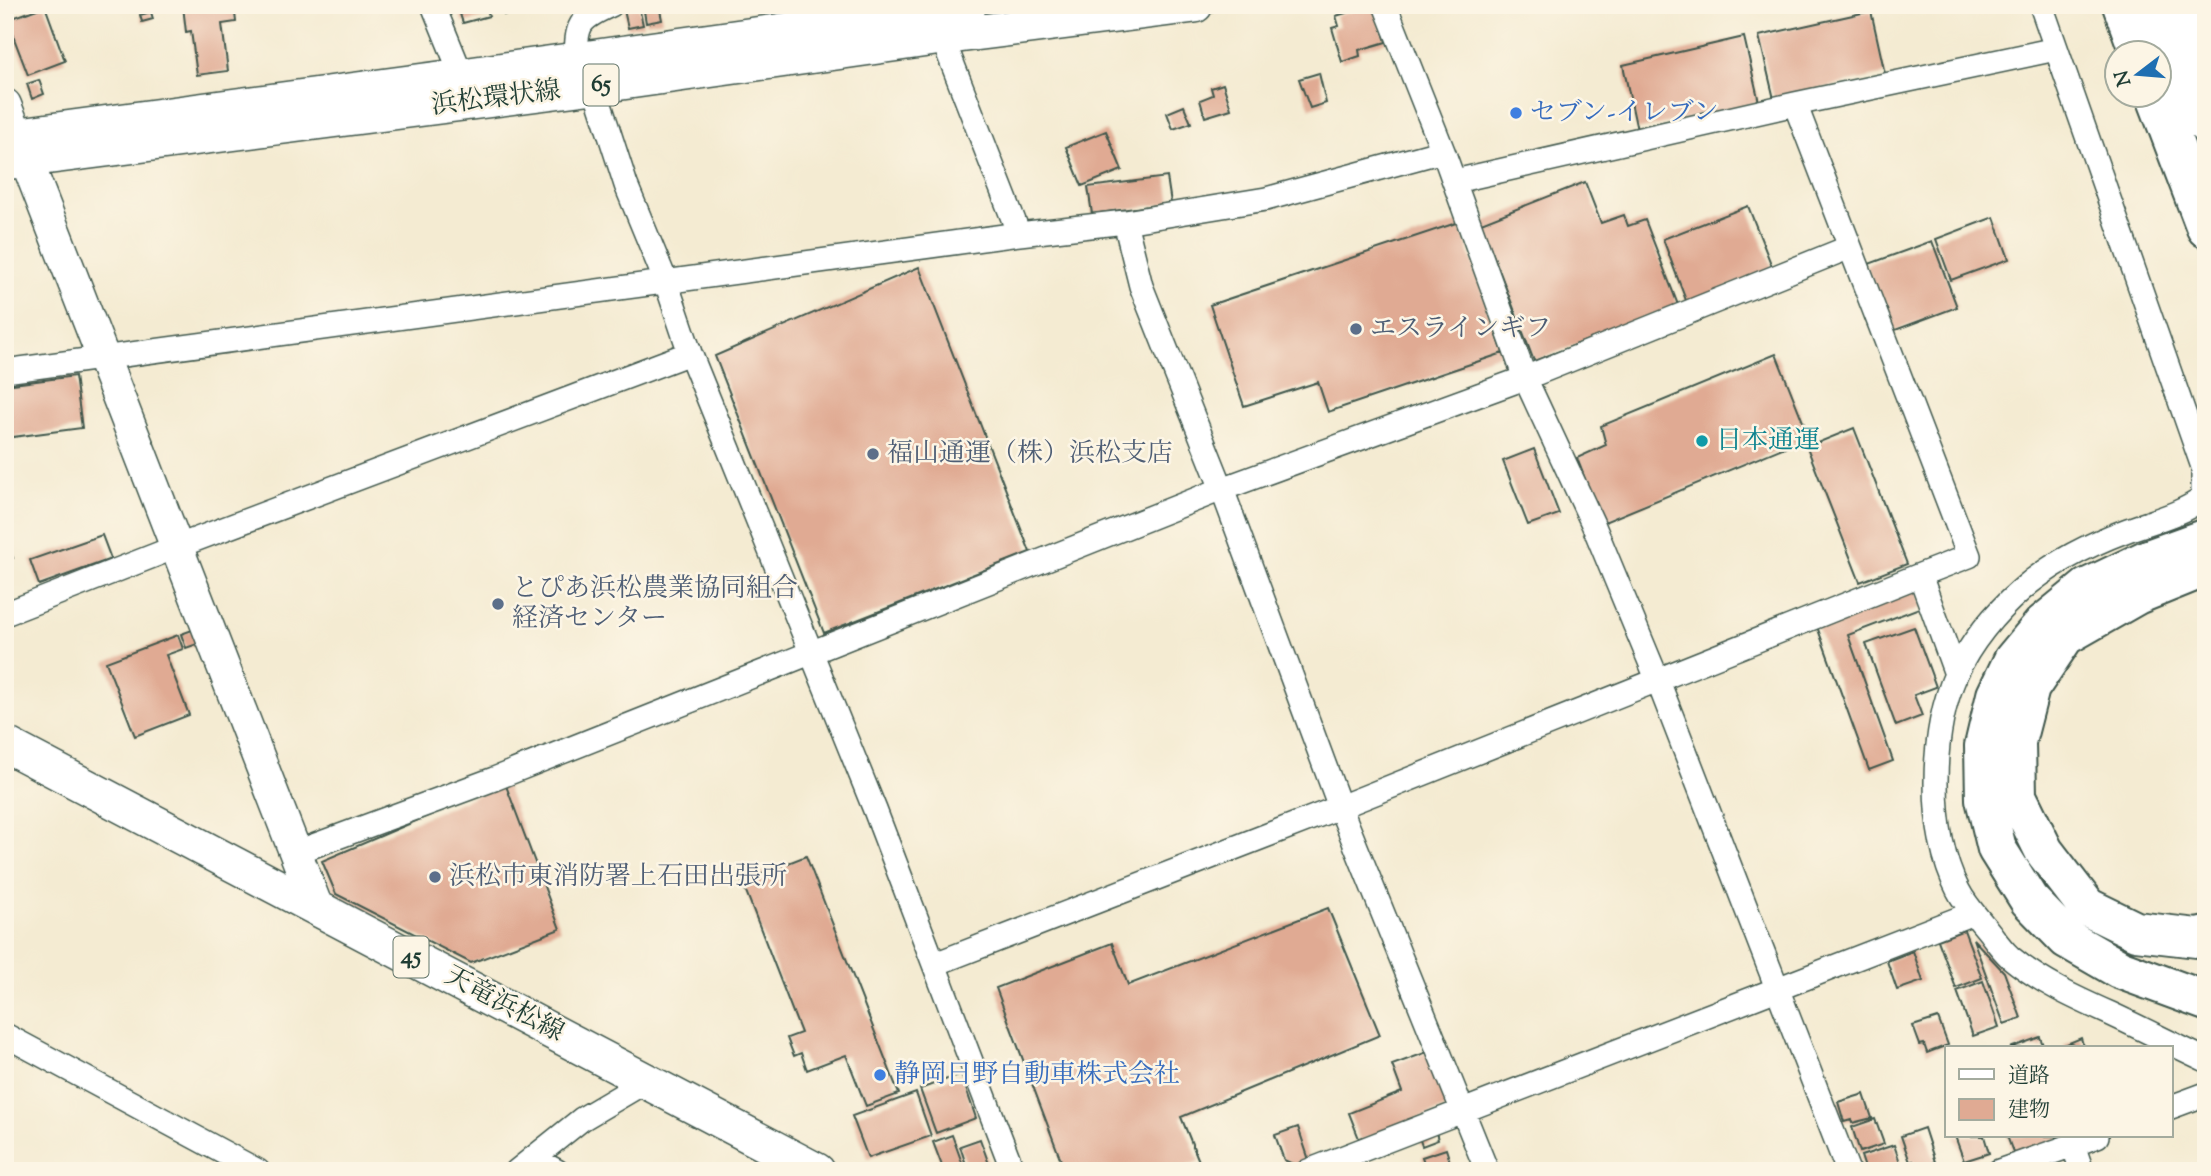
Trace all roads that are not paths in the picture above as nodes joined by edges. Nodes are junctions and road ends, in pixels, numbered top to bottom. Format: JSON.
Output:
{"nodes":[{"id":1,"x":433,"y":5,"type":"edge"},
{"id":2,"x":611,"y":5,"type":"edge"},
{"id":3,"x":969,"y":5,"type":"edge"},
{"id":4,"x":1195,"y":5,"type":"edge"},
{"id":5,"x":1385,"y":5,"type":"edge"},
{"id":6,"x":2041,"y":5,"type":"edge"},
{"id":7,"x":2122,"y":5,"type":"edge"},
{"id":8,"x":2162,"y":5,"type":"edge"},
{"id":9,"x":2194,"y":5,"type":"edge"},
{"id":10,"x":937,"y":18,"type":"edge"},
{"id":11,"x":2206,"y":28,"type":"edge"},
{"id":12,"x":2135,"y":38,"type":"edge"},
{"id":13,"x":2056,"y":49,"type":"junction"},
{"id":14,"x":585,"y":73,"type":"junction"},
{"id":15,"x":461,"y":76,"type":"junction"},
{"id":16,"x":1795,"y":104,"type":"junction"},
{"id":17,"x":2160,"y":108,"type":"edge"},
{"id":18,"x":2206,"y":124,"type":"edge"},
{"id":19,"x":12,"y":140,"type":"edge"},
{"id":20,"x":1443,"y":151,"type":"junction"},
{"id":21,"x":1455,"y":181,"type":"junction"},
{"id":22,"x":1125,"y":222,"type":"junction"},
{"id":23,"x":2206,"y":228,"type":"edge"},
{"id":24,"x":1018,"y":234,"type":"junction"},
{"id":25,"x":1850,"y":247,"type":"junction"},
{"id":26,"x":666,"y":282,"type":"junction"},
{"id":27,"x":691,"y":353,"type":"junction"},
{"id":28,"x":103,"y":357,"type":"junction"},
{"id":29,"x":5,"y":370,"type":"edge"},
{"id":30,"x":1525,"y":378,"type":"junction"},
{"id":31,"x":1222,"y":489,"type":"junction"},
{"id":32,"x":2206,"y":538,"type":"edge"},
{"id":33,"x":176,"y":547,"type":"junction"},
{"id":34,"x":2206,"y":567,"type":"edge"},
{"id":35,"x":1920,"y":575,"type":"junction"},
{"id":36,"x":5,"y":614,"type":"edge"},
{"id":37,"x":811,"y":652,"type":"junction"},
{"id":38,"x":1956,"y":674,"type":"junction"},
{"id":39,"x":1658,"y":681,"type":"junction"},
{"id":40,"x":5,"y":744,"type":"edge"},
{"id":41,"x":1340,"y":807,"type":"junction"},
{"id":42,"x":297,"y":852,"type":"junction"},
{"id":43,"x":317,"y":908,"type":"junction"},
{"id":44,"x":1973,"y":913,"type":"junction"},
{"id":45,"x":2206,"y":936,"type":"edge"},
{"id":46,"x":935,"y":964,"type":"junction"},
{"id":47,"x":1777,"y":990,"type":"junction"},
{"id":48,"x":2206,"y":1001,"type":"edge"},
{"id":49,"x":5,"y":1035,"type":"edge"},
{"id":50,"x":2206,"y":1060,"type":"edge"},
{"id":51,"x":648,"y":1080,"type":"junction"},
{"id":52,"x":2206,"y":1094,"type":"edge"},
{"id":53,"x":2172,"y":1107,"type":"edge"},
{"id":54,"x":1462,"y":1110,"type":"junction"},
{"id":55,"x":2092,"y":1138,"type":"edge"},
{"id":56,"x":2073,"y":1145,"type":"junction"},
{"id":57,"x":525,"y":1164,"type":"edge"},
{"id":58,"x":258,"y":1171,"type":"edge"},
{"id":59,"x":557,"y":1171,"type":"edge"},
{"id":60,"x":817,"y":1171,"type":"edge"},
{"id":61,"x":1013,"y":1171,"type":"edge"},
{"id":62,"x":1308,"y":1171,"type":"edge"},
{"id":63,"x":1487,"y":1171,"type":"edge"},
{"id":64,"x":1848,"y":1171,"type":"edge"},
{"id":65,"x":1999,"y":1171,"type":"edge"},
{"id":66,"x":2082,"y":1171,"type":"edge"}],
"edges":[{"from":1,"to":15,"type":"street"},
{"from":2,"to":14,"type":"street"},
{"from":3,"to":10,"type":"main road","name":"浜松環状線","number":"65"},
{"from":4,"to":10,"type":"main road","name":"浜松環状線","number":"65"},
{"from":5,"to":20,"type":"street"},
{"from":6,"to":13,"type":"street"},
{"from":7,"to":12,"type":"highway"},
{"from":8,"to":18,"type":"highway"},
{"from":9,"to":11,"type":"highway"},
{"from":10,"to":14,"type":"main road","name":"浜松環状線","number":"65"},
{"from":10,"to":24,"type":"street"},
{"from":13,"to":16,"type":"street"},
{"from":13,"to":38,"type":"street"},
{"from":14,"to":15,"type":"main road","name":"浜松環状線","number":"65"},
{"from":14,"to":19,"type":"main road","name":"浜松環状線","number":"65"},
{"from":14,"to":26,"type":"street"},
{"from":15,"to":19,"type":"main road","name":"浜松環状線","number":"65"},
{"from":16,"to":21,"type":"street"},
{"from":16,"to":25,"type":"street"},
{"from":17,"to":23,"type":"highway"},
{"from":19,"to":28,"type":"street"},
{"from":20,"to":21,"type":"street"},
{"from":20,"to":22,"type":"street"},
{"from":21,"to":30,"type":"street"},
{"from":22,"to":24,"type":"street"},
{"from":22,"to":31,"type":"street"},
{"from":24,"to":26,"type":"street"},
{"from":25,"to":30,"type":"street"},
{"from":25,"to":35,"type":"street"},
{"from":26,"to":27,"type":"street"},
{"from":26,"to":28,"type":"street"},
{"from":27,"to":33,"type":"street"},
{"from":27,"to":37,"type":"street"},
{"from":28,"to":29,"type":"street"},
{"from":28,"to":33,"type":"street"},
{"from":30,"to":31,"type":"street"},
{"from":30,"to":39,"type":"street"},
{"from":31,"to":37,"type":"street"},
{"from":31,"to":41,"type":"street"},
{"from":32,"to":48,"type":"highway"},
{"from":33,"to":36,"type":"street"},
{"from":33,"to":42,"type":"street"},
{"from":34,"to":45,"type":"highway"},
{"from":35,"to":38,"type":"street"},
{"from":35,"to":39,"type":"street"},
{"from":37,"to":42,"type":"street"},
{"from":37,"to":46,"type":"street"},
{"from":38,"to":44,"type":"street"},
{"from":39,"to":41,"type":"street"},
{"from":39,"to":47,"type":"street"},
{"from":40,"to":43,"type":"main road","name":"天竜浜松線","number":"45"},
{"from":41,"to":46,"type":"street"},
{"from":41,"to":54,"type":"street"},
{"from":42,"to":43,"type":"street"},
{"from":43,"to":51,"type":"main road","name":"天竜浜松線","number":"45"},
{"from":44,"to":47,"type":"street"},
{"from":44,"to":50,"type":"street"},
{"from":46,"to":61,"type":"street"},
{"from":47,"to":54,"type":"street"},
{"from":47,"to":64,"type":"street"},
{"from":49,"to":58,"type":"street"},
{"from":51,"to":57,"type":"street"},
{"from":51,"to":60,"type":"main road","name":"天竜浜松線","number":"45"},
{"from":52,"to":53,"type":"street"},
{"from":54,"to":62,"type":"street"},
{"from":54,"to":63,"type":"street"},
{"from":55,"to":56,"type":"street"},
{"from":56,"to":65,"type":"street"},
{"from":56,"to":66,"type":"street"},
{"from":57,"to":59,"type":"street"}]}
